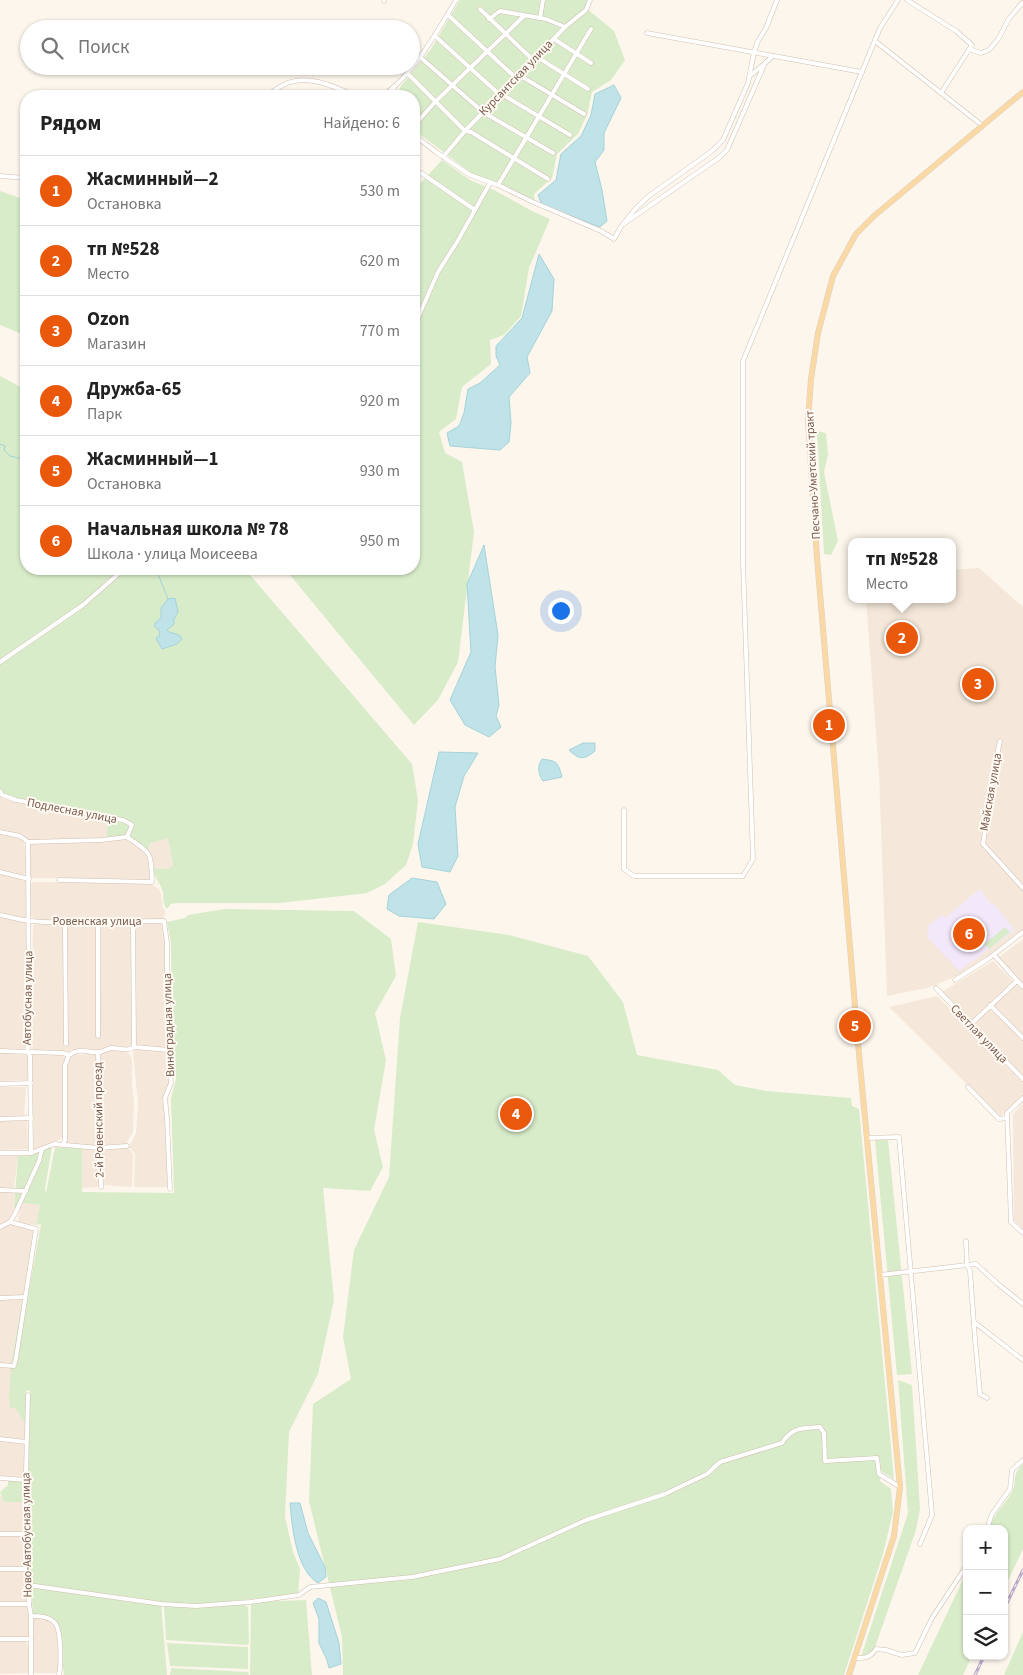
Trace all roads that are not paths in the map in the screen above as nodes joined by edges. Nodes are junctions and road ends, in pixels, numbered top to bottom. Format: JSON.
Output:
{"nodes":[{"id":1,"x":456,"y":0,"type":"edge"},
{"id":2,"x":543,"y":0,"type":"edge"},
{"id":3,"x":590,"y":0,"type":"edge"},
{"id":4,"x":777,"y":0,"type":"edge"},
{"id":5,"x":898,"y":0,"type":"edge"},
{"id":6,"x":907,"y":0,"type":"edge"},
{"id":7,"x":1021,"y":2,"type":"edge"},
{"id":8,"x":480,"y":9,"type":"dead end"},
{"id":9,"x":448,"y":15,"type":"junction"},
{"id":10,"x":524,"y":16,"type":"junction"},
{"id":11,"x":489,"y":18,"type":"junction"},
{"id":12,"x":540,"y":18,"type":"junction"},
{"id":13,"x":565,"y":27,"type":"junction"},
{"id":14,"x":591,"y":29,"type":"dead end"},
{"id":15,"x":505,"y":33,"type":"junction"},
{"id":16,"x":647,"y":34,"type":"dead end"},
{"id":17,"x":435,"y":36,"type":"junction"},
{"id":18,"x":554,"y":39,"type":"junction"},
{"id":19,"x":875,"y":41,"type":"junction"},
{"id":20,"x":969,"y":49,"type":"junction"},
{"id":21,"x":487,"y":51,"type":"junction"},
{"id":22,"x":576,"y":52,"type":"junction"},
{"id":23,"x":754,"y":52,"type":"junction"},
{"id":24,"x":773,"y":56,"type":"junction"},
{"id":25,"x":420,"y":57,"type":"joint"},
{"id":26,"x":535,"y":59,"type":"junction"},
{"id":27,"x":591,"y":63,"type":"dead end"},
{"id":28,"x":764,"y":63,"type":"junction"},
{"id":29,"x":470,"y":68,"type":"junction"},
{"id":30,"x":862,"y":72,"type":"junction"},
{"id":31,"x":564,"y":73,"type":"junction"},
{"id":32,"x":404,"y":75,"type":"edge"},
{"id":33,"x":409,"y":75,"type":"dead end"},
{"id":34,"x":751,"y":75,"type":"junction"},
{"id":35,"x":518,"y":77,"type":"junction"},
{"id":36,"x":452,"y":86,"type":"junction"},
{"id":37,"x":394,"y":87,"type":"junction"},
{"id":38,"x":588,"y":89,"type":"dead end"},
{"id":39,"x":275,"y":90,"type":"edge"},
{"id":40,"x":342,"y":90,"type":"edge"},
{"id":41,"x":390,"y":90,"type":"edge"},
{"id":42,"x":393,"y":90,"type":"edge"},
{"id":43,"x":1023,"y":92,"type":"edge"},
{"id":44,"x":941,"y":93,"type":"junction"},
{"id":45,"x":552,"y":94,"type":"junction"},
{"id":46,"x":500,"y":95,"type":"junction"},
{"id":47,"x":435,"y":102,"type":"junction"},
{"id":48,"x":483,"y":112,"type":"junction"},
{"id":49,"x":584,"y":114,"type":"dead end"},
{"id":50,"x":539,"y":115,"type":"junction"},
{"id":51,"x":420,"y":119,"type":"edge"},
{"id":52,"x":983,"y":126,"type":"junction"},
{"id":53,"x":465,"y":131,"type":"junction"},
{"id":54,"x":570,"y":135,"type":"dead end"},
{"id":55,"x":527,"y":137,"type":"junction"},
{"id":56,"x":420,"y":140,"type":"edge"},
{"id":57,"x":553,"y":153,"type":"dead end"},
{"id":58,"x":443,"y":157,"type":"junction"},
{"id":59,"x":514,"y":158,"type":"junction"},
{"id":60,"x":421,"y":173,"type":"dead end"},
{"id":61,"x":0,"y":176,"type":"edge"},
{"id":62,"x":20,"y":178,"type":"edge"},
{"id":63,"x":548,"y":179,"type":"dead end"},
{"id":64,"x":490,"y":183,"type":"junction"},
{"id":65,"x":498,"y":185,"type":"junction"},
{"id":66,"x":475,"y":210,"type":"junction"},
{"id":67,"x":622,"y":226,"type":"junction"},
{"id":68,"x":420,"y":313,"type":"edge"},
{"id":69,"x":117,"y":575,"type":"edge"},
{"id":70,"x":0,"y":662,"type":"edge"},
{"id":71,"x":1000,"y":741,"type":"dead end"},
{"id":72,"x":0,"y":791,"type":"edge"},
{"id":73,"x":624,"y":810,"type":"dead end"},
{"id":74,"x":0,"y":832,"type":"edge"},
{"id":75,"x":127,"y":837,"type":"junction"},
{"id":76,"x":28,"y":842,"type":"junction"},
{"id":77,"x":0,"y":872,"type":"edge"},
{"id":78,"x":29,"y":879,"type":"junction"},
{"id":79,"x":59,"y":880,"type":"dead end"},
{"id":80,"x":1023,"y":888,"type":"edge"},
{"id":81,"x":0,"y":914,"type":"edge"},
{"id":82,"x":30,"y":921,"type":"junction"},
{"id":83,"x":133,"y":921,"type":"junction"},
{"id":84,"x":164,"y":921,"type":"joint"},
{"id":85,"x":63,"y":922,"type":"junction"},
{"id":86,"x":98,"y":924,"type":"junction"},
{"id":87,"x":1023,"y":932,"type":"edge"},
{"id":88,"x":994,"y":955,"type":"junction"},
{"id":89,"x":954,"y":980,"type":"dead end"},
{"id":90,"x":1017,"y":981,"type":"junction"},
{"id":91,"x":1023,"y":987,"type":"edge"},
{"id":92,"x":936,"y":988,"type":"dead end"},
{"id":93,"x":990,"y":1005,"type":"junction"},
{"id":94,"x":970,"y":1025,"type":"junction"},
{"id":95,"x":98,"y":1036,"type":"dead end"},
{"id":96,"x":1023,"y":1038,"type":"edge"},
{"id":97,"x":66,"y":1044,"type":"dead end"},
{"id":98,"x":134,"y":1047,"type":"junction"},
{"id":99,"x":169,"y":1050,"type":"junction"},
{"id":100,"x":0,"y":1051,"type":"edge"},
{"id":101,"x":27,"y":1051,"type":"junction"},
{"id":102,"x":98,"y":1052,"type":"junction"},
{"id":103,"x":69,"y":1055,"type":"junction"},
{"id":104,"x":1023,"y":1079,"type":"edge"},
{"id":105,"x":0,"y":1084,"type":"edge"},
{"id":106,"x":30,"y":1084,"type":"junction"},
{"id":107,"x":968,"y":1087,"type":"dead end"},
{"id":108,"x":1023,"y":1098,"type":"edge"},
{"id":109,"x":1007,"y":1116,"type":"junction"},
{"id":110,"x":31,"y":1118,"type":"junction"},
{"id":111,"x":0,"y":1119,"type":"edge"},
{"id":112,"x":867,"y":1138,"type":"junction"},
{"id":113,"x":63,"y":1144,"type":"junction"},
{"id":114,"x":127,"y":1146,"type":"dead end"},
{"id":115,"x":99,"y":1148,"type":"junction"},
{"id":116,"x":42,"y":1149,"type":"junction"},
{"id":117,"x":0,"y":1153,"type":"edge"},
{"id":118,"x":31,"y":1153,"type":"junction"},
{"id":119,"x":101,"y":1187,"type":"dead end"},
{"id":120,"x":170,"y":1188,"type":"dead end"},
{"id":121,"x":0,"y":1190,"type":"edge"},
{"id":122,"x":26,"y":1191,"type":"junction"},
{"id":123,"x":10,"y":1222,"type":"junction"},
{"id":124,"x":0,"y":1227,"type":"edge"},
{"id":125,"x":1023,"y":1233,"type":"edge"},
{"id":126,"x":966,"y":1241,"type":"dead end"},
{"id":127,"x":967,"y":1265,"type":"junction"},
{"id":128,"x":912,"y":1271,"type":"junction"},
{"id":129,"x":880,"y":1275,"type":"junction"},
{"id":130,"x":26,"y":1297,"type":"junction"},
{"id":131,"x":0,"y":1298,"type":"edge"},
{"id":132,"x":1023,"y":1304,"type":"edge"},
{"id":133,"x":974,"y":1322,"type":"junction"},
{"id":134,"x":1023,"y":1360,"type":"edge"},
{"id":135,"x":0,"y":1365,"type":"edge"},
{"id":136,"x":28,"y":1395,"type":"dead end"},
{"id":137,"x":986,"y":1398,"type":"dead end"},
{"id":138,"x":0,"y":1439,"type":"edge"},
{"id":139,"x":26,"y":1442,"type":"junction"},
{"id":140,"x":1023,"y":1460,"type":"edge"},
{"id":141,"x":0,"y":1478,"type":"edge"},
{"id":142,"x":26,"y":1480,"type":"junction"},
{"id":143,"x":900,"y":1488,"type":"junction"},
{"id":144,"x":988,"y":1525,"type":"edge"},
{"id":145,"x":0,"y":1534,"type":"edge"},
{"id":146,"x":27,"y":1534,"type":"junction"},
{"id":147,"x":920,"y":1544,"type":"dead end"},
{"id":148,"x":0,"y":1569,"type":"edge"},
{"id":149,"x":27,"y":1569,"type":"junction"},
{"id":150,"x":964,"y":1570,"type":"edge"},
{"id":151,"x":28,"y":1585,"type":"junction"},
{"id":152,"x":0,"y":1604,"type":"edge"},
{"id":153,"x":28,"y":1604,"type":"junction"},
{"id":154,"x":31,"y":1616,"type":"junction"},
{"id":155,"x":0,"y":1639,"type":"edge"},
{"id":156,"x":30,"y":1639,"type":"junction"},
{"id":157,"x":854,"y":1658,"type":"junction"},
{"id":158,"x":31,"y":1675,"type":"edge"},
{"id":159,"x":59,"y":1675,"type":"edge"},
{"id":160,"x":849,"y":1675,"type":"edge"}],
"edges":[{"from":1,"to":9,"type":"street"},
{"from":2,"to":12,"type":"street"},
{"from":3,"to":13,"type":"street","name":"Курсантская улица"},
{"from":4,"to":23,"type":"street"},
{"from":5,"to":19,"type":"street"},
{"from":6,"to":20,"type":"street"},
{"from":7,"to":20,"type":"street"},
{"from":8,"to":11,"type":"street"},
{"from":9,"to":17,"type":"street"},
{"from":9,"to":21,"type":"street"},
{"from":10,"to":11,"type":"street"},
{"from":10,"to":12,"type":"street"},
{"from":10,"to":15,"type":"street"},
{"from":11,"to":15,"type":"street"},
{"from":12,"to":13,"type":"street"},
{"from":13,"to":18,"type":"street","name":"Курсантская улица"},
{"from":14,"to":22,"type":"street"},
{"from":15,"to":21,"type":"street"},
{"from":15,"to":26,"type":"street"},
{"from":16,"to":23,"type":"street"},
{"from":17,"to":25,"type":"street"},
{"from":17,"to":29,"type":"street"},
{"from":18,"to":22,"type":"street"},
{"from":18,"to":26,"type":"street","name":"Курсантская улица"},
{"from":19,"to":30,"type":"street"},
{"from":19,"to":44,"type":"street"},
{"from":20,"to":44,"type":"street"},
{"from":21,"to":29,"type":"street"},
{"from":21,"to":35,"type":"street"},
{"from":22,"to":27,"type":"street"},
{"from":22,"to":31,"type":"street"},
{"from":23,"to":24,"type":"street"},
{"from":23,"to":34,"type":"street"},
{"from":24,"to":28,"type":"street"},
{"from":24,"to":30,"type":"street"},
{"from":25,"to":36,"type":"street"},
{"from":26,"to":31,"type":"street"},
{"from":26,"to":35,"type":"street","name":"Курсантская улица"},
{"from":28,"to":34,"type":"street"},
{"from":28,"to":67,"type":"street"},
{"from":29,"to":36,"type":"street"},
{"from":29,"to":46,"type":"street"},
{"from":30,"to":73,"type":"street"},
{"from":31,"to":38,"type":"street"},
{"from":31,"to":45,"type":"street"},
{"from":32,"to":37,"type":"street"},
{"from":33,"to":47,"type":"street"},
{"from":34,"to":67,"type":"street"},
{"from":35,"to":45,"type":"street"},
{"from":35,"to":46,"type":"street","name":"Курсантская улица"},
{"from":36,"to":47,"type":"street"},
{"from":36,"to":48,"type":"street"},
{"from":37,"to":41,"type":"street"},
{"from":37,"to":42,"type":"street"},
{"from":39,"to":40,"type":"street"},
{"from":43,"to":52,"type":"main road","name":"Песчано-Уметский тракт"},
{"from":44,"to":52,"type":"street"},
{"from":45,"to":49,"type":"street"},
{"from":45,"to":50,"type":"street"},
{"from":46,"to":48,"type":"street","name":"Курсантская улица"},
{"from":46,"to":50,"type":"street"},
{"from":47,"to":51,"type":"street"},
{"from":47,"to":53,"type":"street"},
{"from":48,"to":53,"type":"street","name":"Курсантская улица"},
{"from":48,"to":55,"type":"street"},
{"from":50,"to":54,"type":"street"},
{"from":50,"to":55,"type":"street"},
{"from":52,"to":112,"type":"main road","name":"Песчано-Уметский тракт"},
{"from":53,"to":58,"type":"street","name":"Курсантская улица"},
{"from":53,"to":59,"type":"street"},
{"from":55,"to":57,"type":"street"},
{"from":55,"to":59,"type":"street"},
{"from":56,"to":58,"type":"street"},
{"from":58,"to":64,"type":"street"},
{"from":59,"to":63,"type":"street"},
{"from":59,"to":65,"type":"street"},
{"from":60,"to":66,"type":"street"},
{"from":61,"to":62,"type":"street"},
{"from":64,"to":65,"type":"street"},
{"from":64,"to":66,"type":"street"},
{"from":65,"to":67,"type":"street"},
{"from":66,"to":68,"type":"street"},
{"from":69,"to":70,"type":"street"},
{"from":71,"to":80,"type":"street","name":"Майская улица"},
{"from":72,"to":75,"type":"street","name":"Подлесная улица"},
{"from":74,"to":76,"type":"street"},
{"from":75,"to":76,"type":"street"},
{"from":75,"to":79,"type":"street"},
{"from":76,"to":78,"type":"street","name":"Автобусная улица"},
{"from":77,"to":78,"type":"street"},
{"from":78,"to":82,"type":"street","name":"Автобусная улица"},
{"from":81,"to":82,"type":"street","name":"Ровенская улица"},
{"from":82,"to":85,"type":"street","name":"Ровенская улица"},
{"from":82,"to":101,"type":"street","name":"Автобусная улица"},
{"from":83,"to":84,"type":"street","name":"Ровенская улица"},
{"from":83,"to":86,"type":"street","name":"Ровенская улица"},
{"from":83,"to":98,"type":"street"},
{"from":84,"to":99,"type":"street","name":"Виноградная улица"},
{"from":85,"to":86,"type":"street","name":"Ровенская улица"},
{"from":85,"to":97,"type":"street"},
{"from":86,"to":95,"type":"street"},
{"from":87,"to":88,"type":"street"},
{"from":88,"to":89,"type":"street"},
{"from":88,"to":90,"type":"street"},
{"from":90,"to":91,"type":"street"},
{"from":90,"to":93,"type":"street"},
{"from":92,"to":94,"type":"street","name":"Светлая улица"},
{"from":93,"to":94,"type":"street"},
{"from":93,"to":96,"type":"street"},
{"from":94,"to":104,"type":"street","name":"Светлая улица"},
{"from":98,"to":99,"type":"street"},
{"from":98,"to":102,"type":"street"},
{"from":99,"to":120,"type":"street","name":"Виноградная улица"},
{"from":100,"to":101,"type":"street"},
{"from":101,"to":103,"type":"street"},
{"from":101,"to":106,"type":"street","name":"Автобусная улица"},
{"from":102,"to":103,"type":"street"},
{"from":102,"to":115,"type":"street","name":"2-й Ровенский проезд"},
{"from":103,"to":113,"type":"street"},
{"from":105,"to":106,"type":"street"},
{"from":106,"to":110,"type":"street","name":"Автобусная улица"},
{"from":107,"to":109,"type":"street"},
{"from":108,"to":109,"type":"street"},
{"from":109,"to":125,"type":"street"},
{"from":110,"to":111,"type":"street"},
{"from":110,"to":118,"type":"street","name":"Автобусная улица"},
{"from":112,"to":128,"type":"street"},
{"from":112,"to":129,"type":"main road","name":"Песчано-Уметский тракт"},
{"from":113,"to":115,"type":"street"},
{"from":113,"to":116,"type":"street"},
{"from":114,"to":115,"type":"street"},
{"from":115,"to":119,"type":"street","name":"2-й Ровенский проезд"},
{"from":116,"to":118,"type":"street"},
{"from":116,"to":122,"type":"street"},
{"from":117,"to":118,"type":"street"},
{"from":121,"to":122,"type":"street"},
{"from":122,"to":123,"type":"street"},
{"from":123,"to":124,"type":"street"},
{"from":123,"to":130,"type":"street"},
{"from":126,"to":127,"type":"street"},
{"from":127,"to":128,"type":"street"},
{"from":127,"to":132,"type":"street"},
{"from":127,"to":133,"type":"street"},
{"from":128,"to":129,"type":"street"},
{"from":128,"to":147,"type":"street"},
{"from":129,"to":143,"type":"main road","name":"Песчано-Уметский тракт"},
{"from":130,"to":131,"type":"street"},
{"from":130,"to":135,"type":"street"},
{"from":133,"to":134,"type":"street"},
{"from":133,"to":137,"type":"street"},
{"from":136,"to":139,"type":"street","name":"Ново-Автобусная улица"},
{"from":138,"to":139,"type":"street"},
{"from":139,"to":142,"type":"street","name":"Ново-Автобусная улица"},
{"from":140,"to":144,"type":"street"},
{"from":141,"to":142,"type":"street"},
{"from":142,"to":146,"type":"street","name":"Ново-Автобусная улица"},
{"from":143,"to":151,"type":"street"},
{"from":143,"to":157,"type":"main road","name":"Песчано-Уметский тракт"},
{"from":145,"to":146,"type":"street"},
{"from":146,"to":149,"type":"street","name":"Ново-Автобусная улица"},
{"from":148,"to":149,"type":"street"},
{"from":149,"to":151,"type":"street","name":"Ново-Автобусная улица"},
{"from":150,"to":157,"type":"street"},
{"from":151,"to":153,"type":"street","name":"Ново-Автобусная улица"},
{"from":152,"to":153,"type":"street"},
{"from":153,"to":154,"type":"street","name":"Ново-Автобусная улица"},
{"from":154,"to":156,"type":"street","name":"Ново-Автобусная улица"},
{"from":154,"to":159,"type":"street"},
{"from":155,"to":156,"type":"street"},
{"from":156,"to":158,"type":"street","name":"Ново-Автобусная улица"},
{"from":157,"to":160,"type":"main road","name":"Песчано-Уметский тракт"}]}
